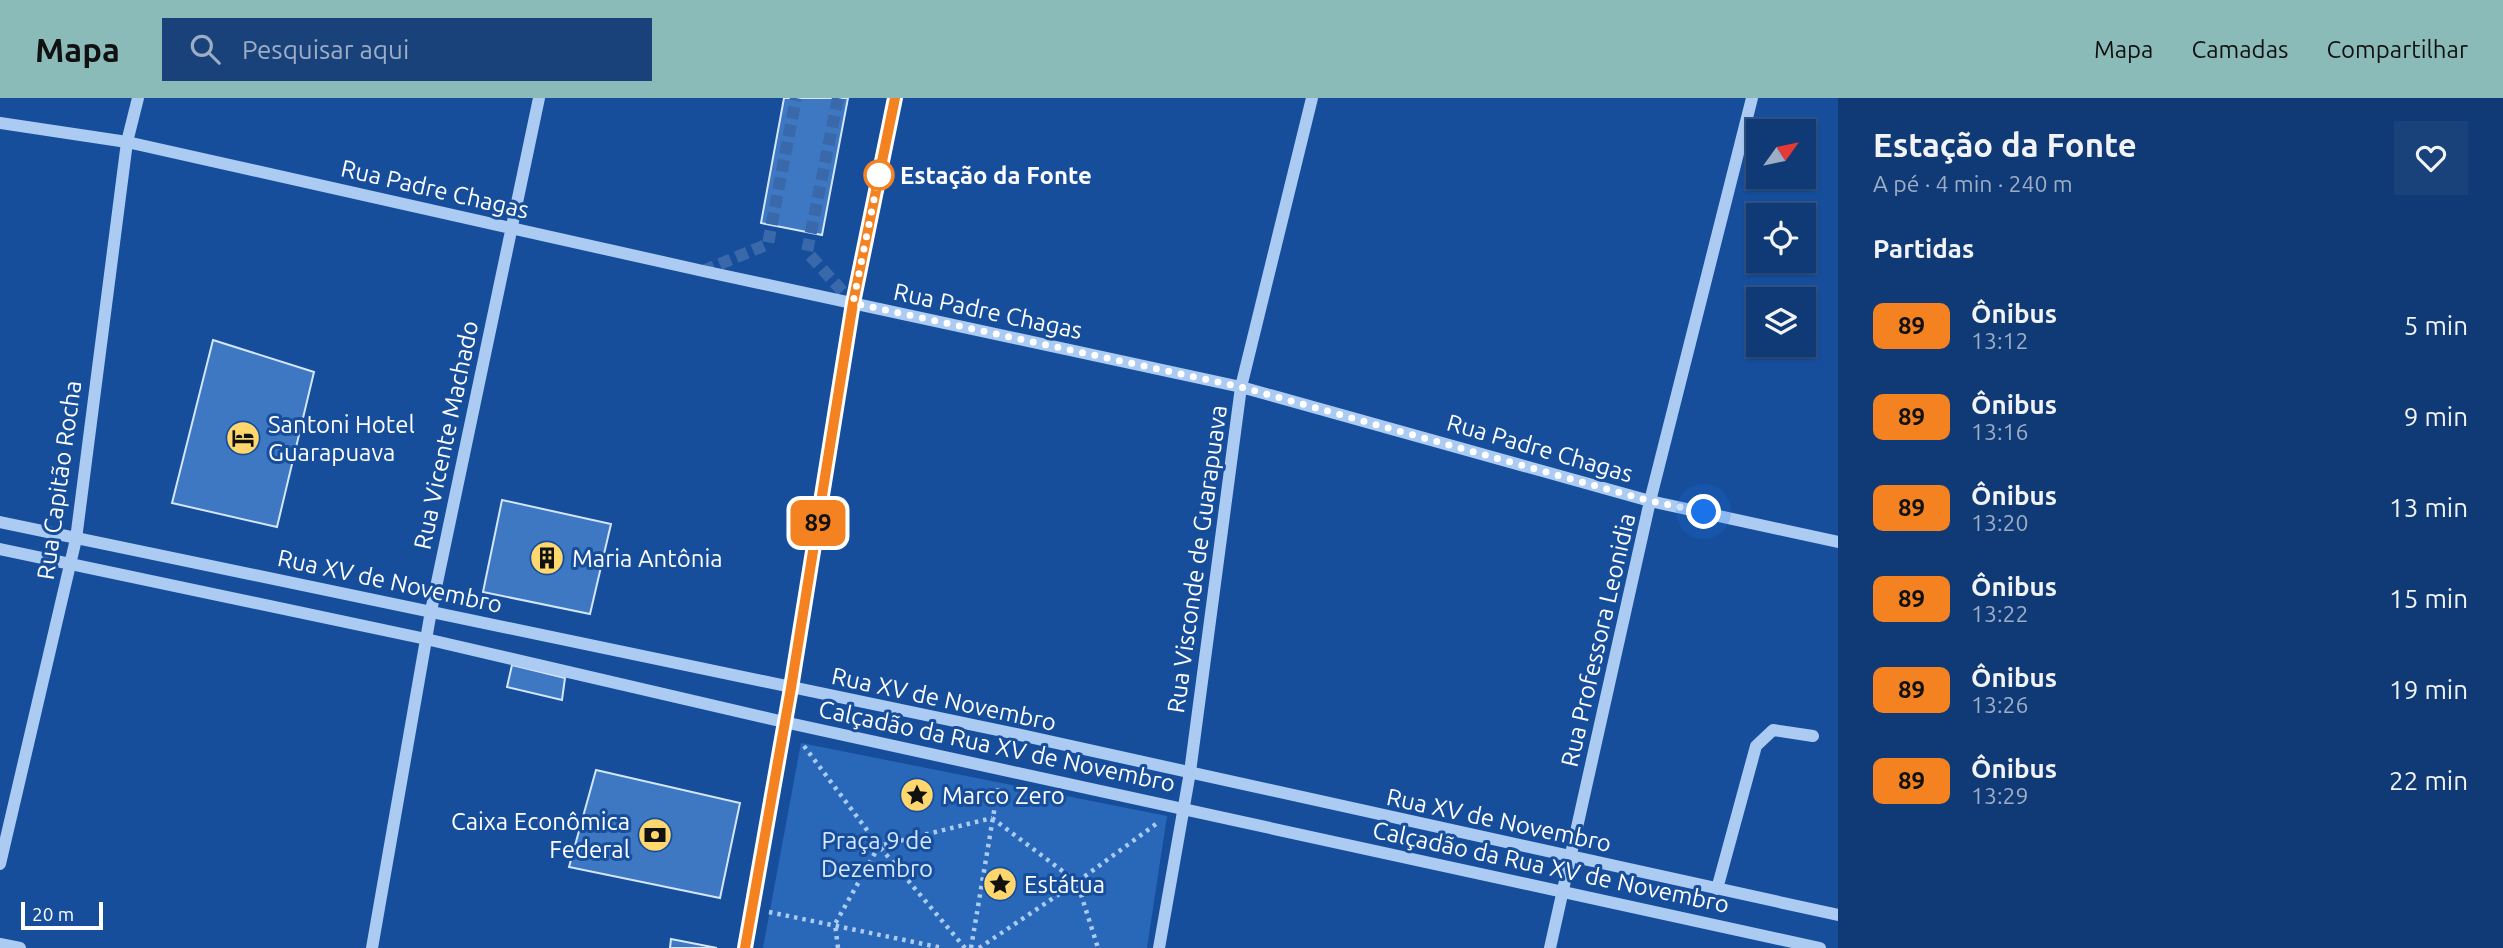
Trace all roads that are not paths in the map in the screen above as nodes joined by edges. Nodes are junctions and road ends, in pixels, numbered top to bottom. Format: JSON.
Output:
{"nodes":[{"id":1,"x":138,"y":98,"type":"edge"},
{"id":2,"x":539,"y":98,"type":"edge"},
{"id":3,"x":895,"y":98,"type":"edge"},
{"id":4,"x":1312,"y":98,"type":"edge"},
{"id":5,"x":1752,"y":98,"type":"edge"},
{"id":6,"x":0,"y":123,"type":"edge"},
{"id":7,"x":127,"y":142,"type":"junction"},
{"id":8,"x":511,"y":228,"type":"junction"},
{"id":9,"x":853,"y":303,"type":"junction"},
{"id":10,"x":1241,"y":387,"type":"junction"},
{"id":11,"x":1650,"y":501,"type":"junction"},
{"id":12,"x":0,"y":522,"type":"edge"},
{"id":13,"x":76,"y":539,"type":"junction"},
{"id":14,"x":1838,"y":542,"type":"edge"},
{"id":15,"x":0,"y":549,"type":"edge"},
{"id":16,"x":71,"y":564,"type":"junction"},
{"id":17,"x":431,"y":611,"type":"junction"},
{"id":18,"x":426,"y":639,"type":"junction"},
{"id":19,"x":791,"y":688,"type":"junction"},
{"id":20,"x":784,"y":722,"type":"junction"},
{"id":21,"x":1813,"y":736,"type":"dead end"},
{"id":22,"x":1190,"y":772,"type":"junction"},
{"id":23,"x":1184,"y":807,"type":"junction"},
{"id":24,"x":1570,"y":858,"type":"junction"},
{"id":25,"x":0,"y":864,"type":"edge"},
{"id":26,"x":1717,"y":889,"type":"junction"},
{"id":27,"x":1563,"y":893,"type":"junction"},
{"id":28,"x":1838,"y":915,"type":"edge"},
{"id":29,"x":0,"y":944,"type":"edge"},
{"id":30,"x":20,"y":948,"type":"edge"},
{"id":31,"x":372,"y":948,"type":"edge"},
{"id":32,"x":745,"y":948,"type":"edge"},
{"id":33,"x":1159,"y":948,"type":"edge"},
{"id":34,"x":1550,"y":948,"type":"edge"},
{"id":35,"x":1821,"y":948,"type":"edge"}],
"edges":[{"from":1,"to":7,"type":"street","name":"Rua Capitão Rocha"},
{"from":2,"to":8,"type":"street","name":"Rua Vicente Machado"},
{"from":3,"to":9,"type":"street"},
{"from":4,"to":10,"type":"street","name":"Rua Visconde de Guarapuava"},
{"from":5,"to":11,"type":"street","name":"Rua Professora Leonidia"},
{"from":6,"to":7,"type":"street","name":"Rua Padre Chagas"},
{"from":7,"to":8,"type":"street","name":"Rua Padre Chagas"},
{"from":7,"to":13,"type":"street","name":"Rua Capitão Rocha"},
{"from":8,"to":9,"type":"street","name":"Rua Padre Chagas"},
{"from":8,"to":17,"type":"street","name":"Rua Vicente Machado"},
{"from":9,"to":10,"type":"street","name":"Rua Padre Chagas"},
{"from":9,"to":19,"type":"street"},
{"from":10,"to":11,"type":"street","name":"Rua Padre Chagas"},
{"from":10,"to":22,"type":"street","name":"Rua Visconde de Guarapuava"},
{"from":11,"to":14,"type":"street","name":"Rua Padre Chagas"},
{"from":11,"to":24,"type":"street","name":"Rua Professora Leonidia"},
{"from":12,"to":13,"type":"street","name":"Rua XV de Novembro"},
{"from":13,"to":16,"type":"street","name":"Rua Capitão Rocha"},
{"from":13,"to":17,"type":"street","name":"Rua XV de Novembro"},
{"from":15,"to":16,"type":"street","name":"Calçadão da Rua XV de Novembro"},
{"from":16,"to":18,"type":"street","name":"Calçadão da Rua XV de Novembro"},
{"from":16,"to":25,"type":"street","name":"Rua Capitão Rocha"},
{"from":17,"to":18,"type":"street","name":"Rua Vicente Machado"},
{"from":17,"to":19,"type":"street","name":"Rua XV de Novembro"},
{"from":18,"to":20,"type":"street","name":"Calçadão da Rua XV de Novembro"},
{"from":18,"to":31,"type":"street","name":"Rua Vicente Machado"},
{"from":19,"to":20,"type":"street"},
{"from":19,"to":22,"type":"street","name":"Rua XV de Novembro"},
{"from":20,"to":23,"type":"street","name":"Calçadão da Rua XV de Novembro"},
{"from":20,"to":32,"type":"street"},
{"from":21,"to":26,"type":"street"},
{"from":22,"to":23,"type":"street","name":"Rua Visconde de Guarapuava"},
{"from":22,"to":24,"type":"street","name":"Rua XV de Novembro"},
{"from":23,"to":27,"type":"street","name":"Calçadão da Rua XV de Novembro"},
{"from":23,"to":33,"type":"street","name":"Rua Visconde de Guarapuava"},
{"from":24,"to":26,"type":"street","name":"Rua XV de Novembro"},
{"from":24,"to":27,"type":"street","name":"Rua Professora Leonidia"},
{"from":26,"to":28,"type":"street","name":"Rua XV de Novembro"},
{"from":27,"to":34,"type":"street","name":"Rua Professora Leonidia"},
{"from":27,"to":35,"type":"street","name":"Calçadão da Rua XV de Novembro"},
{"from":29,"to":30,"type":"street"}]}
